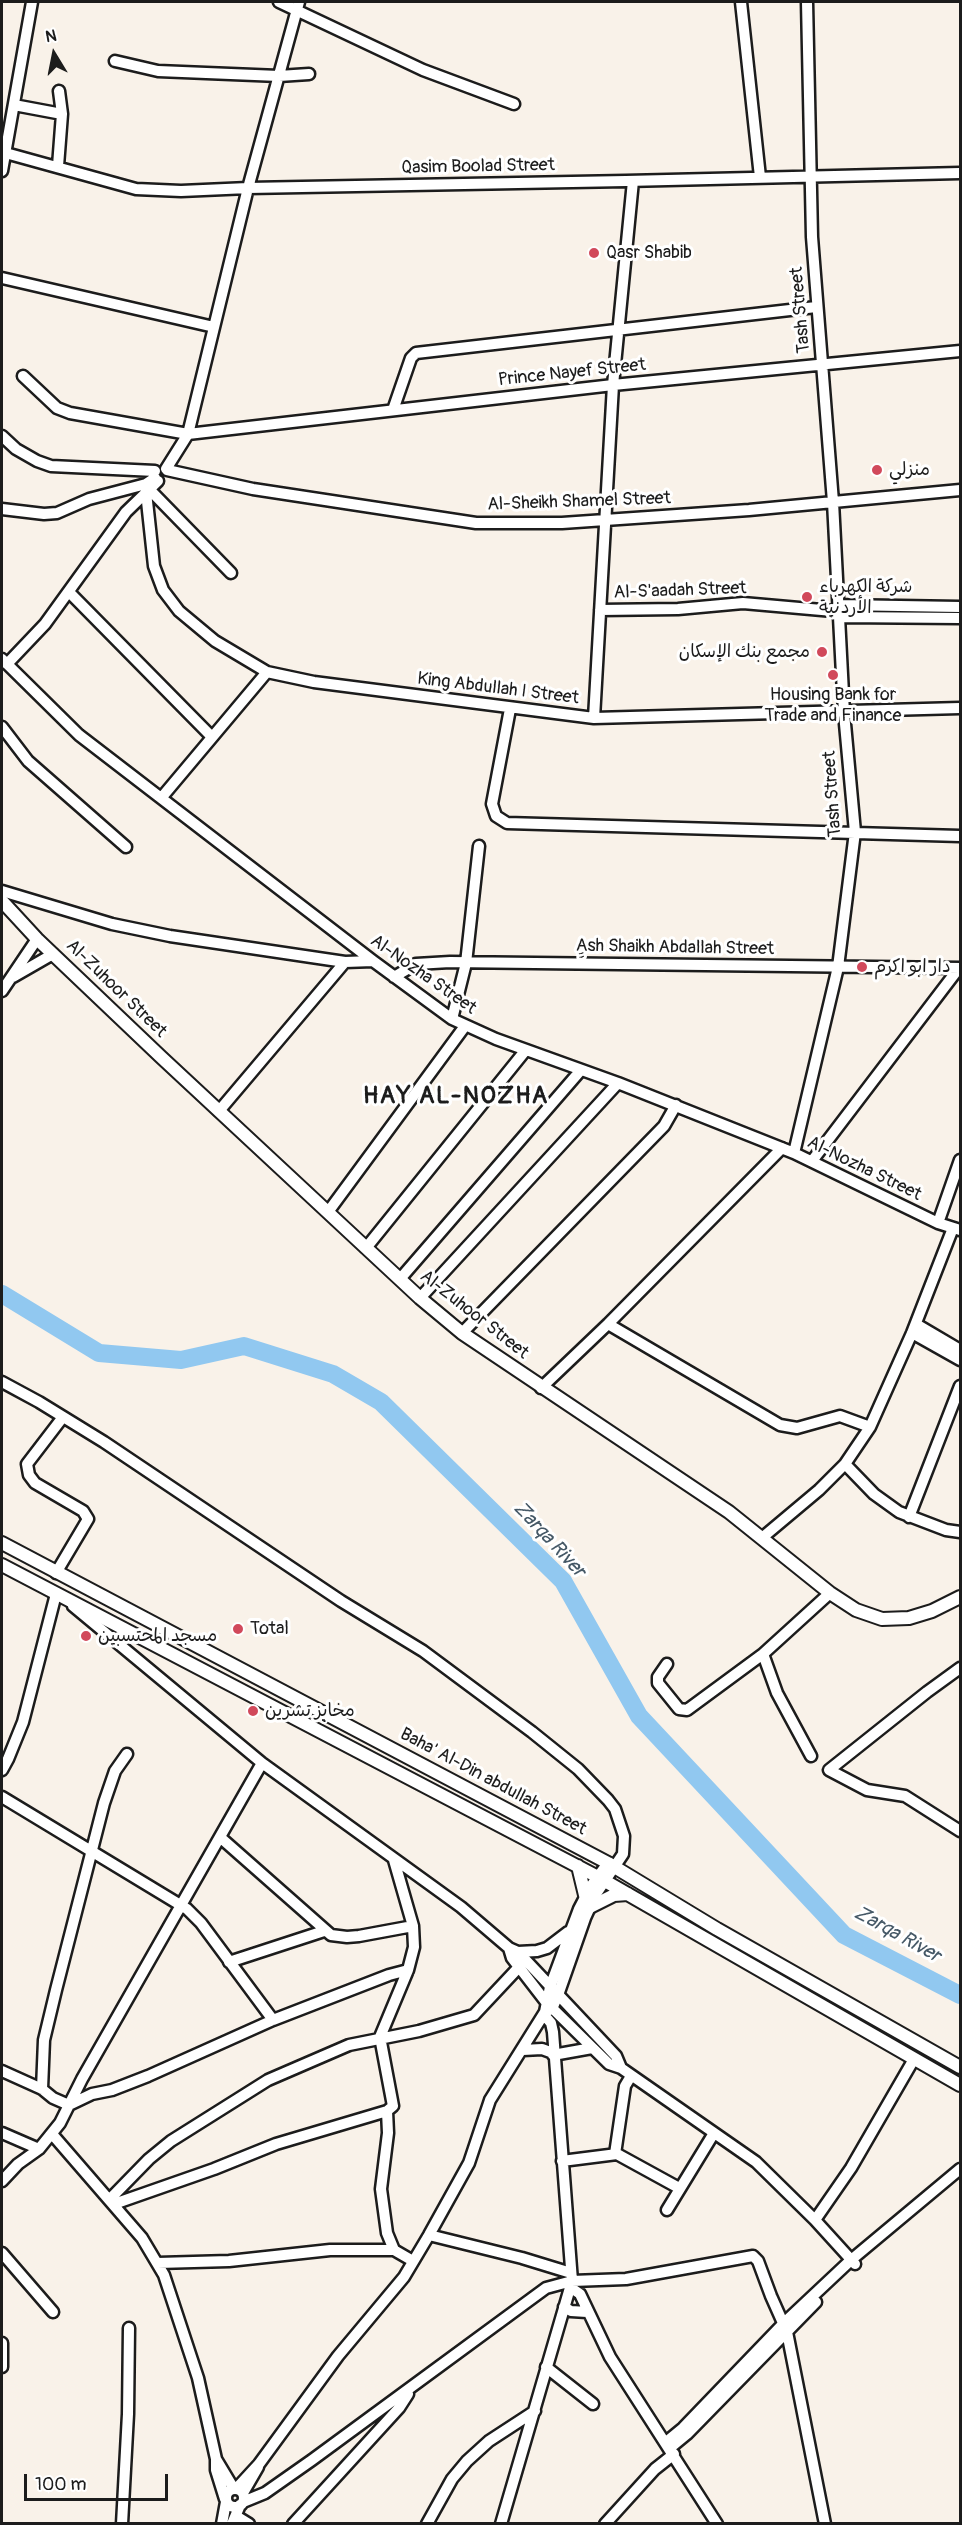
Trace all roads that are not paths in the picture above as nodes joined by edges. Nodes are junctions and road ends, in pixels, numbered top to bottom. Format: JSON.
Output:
{"nodes":[{"id":1,"x":32,"y":2,"type":"edge"},
{"id":2,"x":279,"y":2,"type":"edge"},
{"id":3,"x":741,"y":2,"type":"edge"},
{"id":4,"x":807,"y":2,"type":"edge"},
{"id":5,"x":298,"y":5,"type":"edge"},
{"id":6,"x":115,"y":61,"type":"dead end"},
{"id":7,"x":309,"y":74,"type":"dead end"},
{"id":8,"x":279,"y":76,"type":"junction"},
{"id":9,"x":59,"y":91,"type":"dead end"},
{"id":10,"x":514,"y":104,"type":"dead end"},
{"id":11,"x":14,"y":105,"type":"junction"},
{"id":12,"x":62,"y":114,"type":"junction"},
{"id":13,"x":3,"y":152,"type":"edge"},
{"id":14,"x":58,"y":166,"type":"junction"},
{"id":15,"x":2,"y":171,"type":"edge"},
{"id":16,"x":960,"y":172,"type":"edge"},
{"id":17,"x":810,"y":176,"type":"junction"},
{"id":18,"x":760,"y":177,"type":"junction"},
{"id":19,"x":633,"y":181,"type":"junction"},
{"id":20,"x":248,"y":188,"type":"junction"},
{"id":21,"x":2,"y":278,"type":"edge"},
{"id":22,"x":816,"y":307,"type":"junction"},
{"id":23,"x":214,"y":327,"type":"junction"},
{"id":24,"x":620,"y":329,"type":"junction"},
{"id":25,"x":960,"y":351,"type":"edge"},
{"id":26,"x":823,"y":364,"type":"junction"},
{"id":27,"x":23,"y":376,"type":"dead end"},
{"id":28,"x":613,"y":385,"type":"junction"},
{"id":29,"x":393,"y":410,"type":"junction"},
{"id":30,"x":188,"y":434,"type":"junction"},
{"id":31,"x":2,"y":436,"type":"edge"},
{"id":32,"x":160,"y":474,"type":"junction"},
{"id":33,"x":960,"y":490,"type":"edge"},
{"id":34,"x":148,"y":491,"type":"junction"},
{"id":35,"x":833,"y":502,"type":"junction"},
{"id":36,"x":2,"y":509,"type":"edge"},
{"id":37,"x":605,"y":519,"type":"junction"},
{"id":38,"x":231,"y":573,"type":"dead end"},
{"id":39,"x":69,"y":592,"type":"junction"},
{"id":40,"x":960,"y":607,"type":"edge"},
{"id":41,"x":600,"y":610,"type":"junction"},
{"id":42,"x":838,"y":611,"type":"junction"},
{"id":43,"x":960,"y":618,"type":"edge"},
{"id":44,"x":4,"y":661,"type":"edge"},
{"id":45,"x":267,"y":672,"type":"junction"},
{"id":46,"x":960,"y":708,"type":"edge"},
{"id":47,"x":510,"y":709,"type":"junction"},
{"id":48,"x":844,"y":712,"type":"junction"},
{"id":49,"x":594,"y":718,"type":"junction"},
{"id":50,"x":2,"y":728,"type":"edge"},
{"id":51,"x":211,"y":736,"type":"junction"},
{"id":52,"x":162,"y":797,"type":"junction"},
{"id":53,"x":855,"y":832,"type":"junction"},
{"id":54,"x":960,"y":836,"type":"edge"},
{"id":55,"x":479,"y":846,"type":"dead end"},
{"id":56,"x":126,"y":848,"type":"dead end"},
{"id":57,"x":2,"y":891,"type":"edge"},
{"id":58,"x":2,"y":901,"type":"edge"},
{"id":59,"x":37,"y":939,"type":"junction"},
{"id":60,"x":53,"y":954,"type":"junction"},
{"id":61,"x":373,"y":961,"type":"junction"},
{"id":62,"x":345,"y":962,"type":"junction"},
{"id":63,"x":466,"y":963,"type":"junction"},
{"id":64,"x":838,"y":967,"type":"junction"},
{"id":65,"x":960,"y":968,"type":"edge"},
{"id":66,"x":394,"y":977,"type":"junction"},
{"id":67,"x":13,"y":978,"type":"junction"},
{"id":68,"x":2,"y":991,"type":"edge"},
{"id":69,"x":452,"y":1019,"type":"junction"},
{"id":70,"x":465,"y":1026,"type":"junction"},
{"id":71,"x":525,"y":1051,"type":"junction"},
{"id":72,"x":581,"y":1070,"type":"junction"},
{"id":73,"x":618,"y":1083,"type":"junction"},
{"id":74,"x":676,"y":1105,"type":"junction"},
{"id":75,"x":219,"y":1111,"type":"junction"},
{"id":76,"x":782,"y":1148,"type":"junction"},
{"id":77,"x":794,"y":1153,"type":"junction"},
{"id":78,"x":960,"y":1160,"type":"edge"},
{"id":79,"x":812,"y":1161,"type":"junction"},
{"id":80,"x":328,"y":1212,"type":"junction"},
{"id":81,"x":938,"y":1223,"type":"junction"},
{"id":82,"x":957,"y":1229,"type":"edge"},
{"id":83,"x":366,"y":1248,"type":"junction"},
{"id":84,"x":400,"y":1279,"type":"junction"},
{"id":85,"x":420,"y":1298,"type":"junction"},
{"id":86,"x":608,"y":1324,"type":"junction"},
{"id":87,"x":914,"y":1329,"type":"junction"},
{"id":88,"x":462,"y":1333,"type":"junction"},
{"id":89,"x":960,"y":1350,"type":"edge"},
{"id":90,"x":960,"y":1360,"type":"edge"},
{"id":91,"x":2,"y":1382,"type":"edge"},
{"id":92,"x":960,"y":1386,"type":"edge"},
{"id":93,"x":541,"y":1388,"type":"junction"},
{"id":94,"x":63,"y":1417,"type":"junction"},
{"id":95,"x":870,"y":1427,"type":"junction"},
{"id":96,"x":845,"y":1464,"type":"junction"},
{"id":97,"x":909,"y":1517,"type":"junction"},
{"id":98,"x":960,"y":1532,"type":"edge"},
{"id":99,"x":763,"y":1537,"type":"junction"},
{"id":100,"x":2,"y":1543,"type":"edge"},
{"id":101,"x":2,"y":1565,"type":"edge"},
{"id":102,"x":56,"y":1573,"type":"junction"},
{"id":103,"x":830,"y":1593,"type":"junction"},
{"id":104,"x":59,"y":1595,"type":"junction"},
{"id":105,"x":960,"y":1597,"type":"edge"},
{"id":106,"x":763,"y":1654,"type":"junction"},
{"id":107,"x":667,"y":1664,"type":"dead end"},
{"id":108,"x":960,"y":1668,"type":"edge"},
{"id":109,"x":127,"y":1754,"type":"dead end"},
{"id":110,"x":811,"y":1756,"type":"dead end"},
{"id":111,"x":262,"y":1763,"type":"junction"},
{"id":112,"x":2,"y":1770,"type":"edge"},
{"id":113,"x":2,"y":1797,"type":"edge"},
{"id":114,"x":960,"y":1831,"type":"edge"},
{"id":115,"x":221,"y":1838,"type":"junction"},
{"id":116,"x":92,"y":1852,"type":"junction"},
{"id":117,"x":394,"y":1860,"type":"junction"},
{"id":118,"x":578,"y":1866,"type":"junction"},
{"id":119,"x":612,"y":1866,"type":"junction"},
{"id":120,"x":601,"y":1879,"type":"junction"},
{"id":121,"x":628,"y":1894,"type":"junction"},
{"id":122,"x":588,"y":1901,"type":"junction"},
{"id":123,"x":182,"y":1906,"type":"junction"},
{"id":124,"x":413,"y":1926,"type":"junction"},
{"id":125,"x":570,"y":1930,"type":"junction"},
{"id":126,"x":324,"y":1931,"type":"junction"},
{"id":127,"x":513,"y":1950,"type":"junction"},
{"id":128,"x":229,"y":1962,"type":"junction"},
{"id":129,"x":519,"y":1967,"type":"junction"},
{"id":130,"x":408,"y":1970,"type":"junction"},
{"id":131,"x":554,"y":1991,"type":"junction"},
{"id":132,"x":547,"y":2009,"type":"junction"},
{"id":133,"x":273,"y":2020,"type":"junction"},
{"id":134,"x":380,"y":2037,"type":"junction"},
{"id":135,"x":592,"y":2048,"type":"junction"},
{"id":136,"x":523,"y":2050,"type":"junction"},
{"id":137,"x":553,"y":2054,"type":"junction"},
{"id":138,"x":914,"y":2059,"type":"junction"},
{"id":139,"x":960,"y":2067,"type":"edge"},
{"id":140,"x":621,"y":2068,"type":"junction"},
{"id":141,"x":2,"y":2071,"type":"edge"},
{"id":142,"x":631,"y":2076,"type":"junction"},
{"id":143,"x":960,"y":2085,"type":"edge"},
{"id":144,"x":42,"y":2089,"type":"junction"},
{"id":145,"x":69,"y":2105,"type":"junction"},
{"id":146,"x":387,"y":2111,"type":"junction"},
{"id":147,"x":2,"y":2133,"type":"edge"},
{"id":148,"x":714,"y":2133,"type":"junction"},
{"id":149,"x":52,"y":2134,"type":"junction"},
{"id":150,"x":39,"y":2149,"type":"junction"},
{"id":151,"x":615,"y":2154,"type":"junction"},
{"id":152,"x":562,"y":2161,"type":"junction"},
{"id":153,"x":960,"y":2169,"type":"edge"},
{"id":154,"x":960,"y":2178,"type":"edge"},
{"id":155,"x":2,"y":2181,"type":"edge"},
{"id":156,"x":679,"y":2188,"type":"junction"},
{"id":157,"x":112,"y":2202,"type":"junction"},
{"id":158,"x":667,"y":2210,"type":"dead end"},
{"id":159,"x":815,"y":2220,"type":"junction"},
{"id":160,"x":429,"y":2235,"type":"junction"},
{"id":161,"x":394,"y":2250,"type":"junction"},
{"id":162,"x":2,"y":2253,"type":"edge"},
{"id":163,"x":414,"y":2261,"type":"junction"},
{"id":164,"x":853,"y":2262,"type":"junction"},
{"id":165,"x":158,"y":2263,"type":"junction"},
{"id":166,"x":571,"y":2280,"type":"junction"},
{"id":167,"x":564,"y":2307,"type":"junction"},
{"id":168,"x":53,"y":2312,"type":"dead end"},
{"id":169,"x":587,"y":2312,"type":"junction"},
{"id":170,"x":129,"y":2328,"type":"dead end"},
{"id":171,"x":785,"y":2328,"type":"junction"},
{"id":172,"x":2,"y":2343,"type":"edge"},
{"id":173,"x":2,"y":2367,"type":"edge"},
{"id":174,"x":546,"y":2367,"type":"junction"},
{"id":175,"x":410,"y":2391,"type":"junction"},
{"id":176,"x":593,"y":2404,"type":"dead end"},
{"id":177,"x":536,"y":2411,"type":"junction"},
{"id":178,"x":670,"y":2448,"type":"junction"},
{"id":179,"x":216,"y":2459,"type":"junction"},
{"id":180,"x":226,"y":2500,"type":"junction"},
{"id":181,"x":238,"y":2502,"type":"edge"},
{"id":182,"x":609,"y":2522,"type":"edge"},
{"id":183,"x":122,"y":2523,"type":"edge"},
{"id":184,"x":222,"y":2523,"type":"edge"},
{"id":185,"x":249,"y":2523,"type":"edge"},
{"id":186,"x":293,"y":2523,"type":"edge"},
{"id":187,"x":427,"y":2523,"type":"edge"},
{"id":188,"x":501,"y":2523,"type":"edge"},
{"id":189,"x":717,"y":2523,"type":"edge"},
{"id":190,"x":825,"y":2523,"type":"edge"}],
"edges":[{"from":1,"to":11,"type":"street"},
{"from":2,"to":5,"type":"street"},
{"from":3,"to":18,"type":"street"},
{"from":4,"to":17,"type":"street","name":"Tash Street"},
{"from":5,"to":8,"type":"street"},
{"from":5,"to":10,"type":"street"},
{"from":6,"to":8,"type":"street"},
{"from":7,"to":8,"type":"street"},
{"from":8,"to":20,"type":"street"},
{"from":9,"to":12,"type":"street"},
{"from":11,"to":12,"type":"street"},
{"from":11,"to":13,"type":"street"},
{"from":12,"to":14,"type":"street"},
{"from":13,"to":14,"type":"street","name":"Qasim Boolad Street"},
{"from":13,"to":15,"type":"street"},
{"from":14,"to":20,"type":"street","name":"Qasim Boolad Street"},
{"from":16,"to":17,"type":"street","name":"Qasim Boolad Street"},
{"from":17,"to":18,"type":"street","name":"Qasim Boolad Street"},
{"from":17,"to":22,"type":"street","name":"Tash Street"},
{"from":18,"to":19,"type":"street","name":"Qasim Boolad Street"},
{"from":19,"to":20,"type":"street","name":"Qasim Boolad Street"},
{"from":19,"to":24,"type":"street"},
{"from":20,"to":23,"type":"street"},
{"from":21,"to":23,"type":"street"},
{"from":22,"to":24,"type":"street"},
{"from":22,"to":26,"type":"street","name":"Tash Street"},
{"from":23,"to":30,"type":"street"},
{"from":24,"to":28,"type":"street"},
{"from":24,"to":29,"type":"street"},
{"from":25,"to":26,"type":"street","name":"Prince Nayef Street"},
{"from":26,"to":28,"type":"street","name":"Prince Nayef Street"},
{"from":26,"to":35,"type":"street","name":"Tash Street"},
{"from":27,"to":30,"type":"street","name":"Prince Nayef Street"},
{"from":28,"to":29,"type":"street","name":"Prince Nayef Street"},
{"from":28,"to":37,"type":"street"},
{"from":29,"to":30,"type":"street","name":"Prince Nayef Street"},
{"from":30,"to":32,"type":"street"},
{"from":31,"to":32,"type":"street","name":"Al-Sheikh Shamel Street"},
{"from":32,"to":34,"type":"street"},
{"from":32,"to":36,"type":"street"},
{"from":32,"to":37,"type":"street","name":"Al-Sheikh Shamel Street"},
{"from":33,"to":35,"type":"street","name":"Al-Sheikh Shamel Street"},
{"from":34,"to":38,"type":"street"},
{"from":34,"to":39,"type":"street"},
{"from":34,"to":45,"type":"street","name":"King Abdullah I Street"},
{"from":35,"to":37,"type":"street","name":"Al-Sheikh Shamel Street"},
{"from":35,"to":42,"type":"street","name":"Tash Street"},
{"from":37,"to":41,"type":"street"},
{"from":39,"to":44,"type":"street"},
{"from":39,"to":51,"type":"street"},
{"from":40,"to":42,"type":"street","name":"Al-S'aadah Street"},
{"from":41,"to":42,"type":"street","name":"Al-S'aadah Street"},
{"from":41,"to":49,"type":"street"},
{"from":42,"to":43,"type":"street","name":"Al-S'aadah Street"},
{"from":42,"to":48,"type":"street","name":"Tash Street"},
{"from":44,"to":52,"type":"street","name":"Al-Nozha Street"},
{"from":45,"to":47,"type":"street","name":"King Abdullah I Street"},
{"from":45,"to":51,"type":"street"},
{"from":46,"to":48,"type":"street","name":"King Abdullah I Street"},
{"from":47,"to":49,"type":"street","name":"King Abdullah I Street"},
{"from":47,"to":53,"type":"street"},
{"from":48,"to":49,"type":"street","name":"King Abdullah I Street"},
{"from":48,"to":53,"type":"street","name":"Tash Street"},
{"from":50,"to":56,"type":"street"},
{"from":51,"to":52,"type":"street"},
{"from":52,"to":61,"type":"street","name":"Al-Nozha Street"},
{"from":53,"to":54,"type":"street"},
{"from":53,"to":64,"type":"street","name":"Tash Street"},
{"from":55,"to":63,"type":"street"},
{"from":57,"to":62,"type":"street"},
{"from":58,"to":59,"type":"main road","name":"Al-Zuhoor Street"},
{"from":59,"to":60,"type":"main road","name":"Al-Zuhoor Street"},
{"from":59,"to":67,"type":"street"},
{"from":60,"to":67,"type":"street"},
{"from":60,"to":75,"type":"main road","name":"Al-Zuhoor Street"},
{"from":61,"to":62,"type":"street"},
{"from":61,"to":66,"type":"street","name":"Al-Nozha Street"},
{"from":62,"to":75,"type":"street"},
{"from":63,"to":64,"type":"street","name":"ِِAsh Shaikh Abdallah Street"},
{"from":63,"to":66,"type":"street","name":"ِِAsh Shaikh Abdallah Street"},
{"from":63,"to":69,"type":"street"},
{"from":64,"to":65,"type":"street","name":"ِِAsh Shaikh Abdallah Street"},
{"from":64,"to":77,"type":"street","name":"Tash Street"},
{"from":65,"to":79,"type":"street"},
{"from":66,"to":69,"type":"street","name":"Al-Nozha Street"},
{"from":67,"to":68,"type":"street"},
{"from":69,"to":70,"type":"street","name":"Al-Nozha Street"},
{"from":70,"to":71,"type":"street","name":"Al-Nozha Street"},
{"from":70,"to":80,"type":"street"},
{"from":71,"to":72,"type":"street","name":"Al-Nozha Street"},
{"from":71,"to":83,"type":"street"},
{"from":72,"to":73,"type":"street","name":"Al-Nozha Street"},
{"from":72,"to":84,"type":"street"},
{"from":73,"to":74,"type":"street","name":"Al-Nozha Street"},
{"from":73,"to":85,"type":"street"},
{"from":74,"to":76,"type":"street","name":"Al-Nozha Street"},
{"from":74,"to":88,"type":"street"},
{"from":75,"to":80,"type":"main road","name":"Al-Zuhoor Street"},
{"from":76,"to":77,"type":"street","name":"Al-Nozha Street"},
{"from":76,"to":86,"type":"street"},
{"from":77,"to":79,"type":"street","name":"Al-Nozha Street"},
{"from":78,"to":81,"type":"street"},
{"from":79,"to":81,"type":"street","name":"Al-Nozha Street"},
{"from":80,"to":83,"type":"main road","name":"Al-Zuhoor Street"},
{"from":81,"to":82,"type":"street","name":"Al-Nozha Street"},
{"from":82,"to":87,"type":"street"},
{"from":83,"to":84,"type":"main road","name":"Al-Zuhoor Street"},
{"from":84,"to":85,"type":"main road","name":"Al-Zuhoor Street"},
{"from":85,"to":88,"type":"main road","name":"Al-Zuhoor Street"},
{"from":86,"to":93,"type":"street"},
{"from":86,"to":95,"type":"street"},
{"from":87,"to":89,"type":"street"},
{"from":87,"to":90,"type":"street"},
{"from":87,"to":95,"type":"street"},
{"from":88,"to":93,"type":"main road","name":"Al-Zuhoor Street"},
{"from":91,"to":94,"type":"street"},
{"from":92,"to":97,"type":"street"},
{"from":93,"to":99,"type":"main road","name":"Al-Zuhoor Street"},
{"from":94,"to":102,"type":"street"},
{"from":94,"to":119,"type":"street"},
{"from":95,"to":96,"type":"street"},
{"from":96,"to":97,"type":"street"},
{"from":96,"to":99,"type":"street"},
{"from":97,"to":98,"type":"street"},
{"from":99,"to":103,"type":"main road","name":"Al-Zuhoor Street"},
{"from":100,"to":102,"type":"main road","name":"Baha' Al-Din abdullah Street"},
{"from":101,"to":104,"type":"main road","name":"Baha' Al-Din abdullah Street"},
{"from":102,"to":119,"type":"main road","name":"Baha' Al-Din abdullah Street"},
{"from":103,"to":105,"type":"main road","name":"Al-Zuhoor Street"},
{"from":103,"to":106,"type":"street"},
{"from":104,"to":111,"type":"street"},
{"from":104,"to":112,"type":"street"},
{"from":104,"to":118,"type":"main road","name":"Baha' Al-Din abdullah Street"},
{"from":106,"to":107,"type":"street"},
{"from":106,"to":110,"type":"street"},
{"from":108,"to":114,"type":"street"},
{"from":109,"to":116,"type":"street"},
{"from":111,"to":115,"type":"street"},
{"from":111,"to":117,"type":"street"},
{"from":113,"to":116,"type":"street"},
{"from":115,"to":123,"type":"street"},
{"from":115,"to":126,"type":"street"},
{"from":116,"to":123,"type":"street"},
{"from":116,"to":144,"type":"street"},
{"from":117,"to":124,"type":"street"},
{"from":117,"to":127,"type":"street"},
{"from":118,"to":120,"type":"main road","name":"Baha' Al-Din abdullah Street"},
{"from":118,"to":122,"type":"main road"},
{"from":119,"to":120,"type":"street"},
{"from":119,"to":139,"type":"main road","name":"Baha' Al-Din abdullah Street"},
{"from":120,"to":121,"type":"main road","name":"Baha' Al-Din abdullah Street"},
{"from":120,"to":122,"type":"street"},
{"from":121,"to":122,"type":"main road"},
{"from":121,"to":138,"type":"main road","name":"Baha' Al-Din abdullah Street"},
{"from":122,"to":125,"type":"street"},
{"from":122,"to":131,"type":"street"},
{"from":123,"to":128,"type":"street"},
{"from":123,"to":145,"type":"street"},
{"from":124,"to":126,"type":"street"},
{"from":124,"to":130,"type":"street"},
{"from":125,"to":127,"type":"street"},
{"from":125,"to":131,"type":"street"},
{"from":126,"to":128,"type":"street"},
{"from":127,"to":129,"type":"street"},
{"from":127,"to":131,"type":"street"},
{"from":128,"to":133,"type":"street"},
{"from":129,"to":132,"type":"street"},
{"from":129,"to":134,"type":"street"},
{"from":130,"to":133,"type":"street"},
{"from":130,"to":134,"type":"street"},
{"from":131,"to":132,"type":"street"},
{"from":131,"to":140,"type":"street"},
{"from":132,"to":135,"type":"street"},
{"from":132,"to":136,"type":"street"},
{"from":132,"to":137,"type":"street"},
{"from":133,"to":145,"type":"street"},
{"from":134,"to":146,"type":"street"},
{"from":134,"to":157,"type":"street"},
{"from":135,"to":137,"type":"street"},
{"from":135,"to":140,"type":"street"},
{"from":136,"to":137,"type":"street"},
{"from":136,"to":160,"type":"street"},
{"from":137,"to":152,"type":"street"},
{"from":138,"to":143,"type":"main road","name":"Baha' Al-Din abdullah Street"},
{"from":138,"to":159,"type":"street"},
{"from":140,"to":142,"type":"street"},
{"from":141,"to":144,"type":"street"},
{"from":142,"to":148,"type":"street"},
{"from":142,"to":151,"type":"street"},
{"from":144,"to":145,"type":"street"},
{"from":145,"to":149,"type":"street"},
{"from":146,"to":157,"type":"street"},
{"from":146,"to":161,"type":"street"},
{"from":147,"to":150,"type":"street"},
{"from":148,"to":156,"type":"street"},
{"from":148,"to":159,"type":"street"},
{"from":149,"to":150,"type":"street"},
{"from":149,"to":157,"type":"street"},
{"from":150,"to":155,"type":"street"},
{"from":151,"to":152,"type":"street"},
{"from":151,"to":156,"type":"street"},
{"from":152,"to":166,"type":"street"},
{"from":153,"to":164,"type":"street"},
{"from":154,"to":164,"type":"street"},
{"from":156,"to":158,"type":"street"},
{"from":157,"to":165,"type":"street"},
{"from":159,"to":164,"type":"street"},
{"from":160,"to":163,"type":"street"},
{"from":160,"to":166,"type":"street"},
{"from":161,"to":163,"type":"street"},
{"from":161,"to":165,"type":"street"},
{"from":162,"to":168,"type":"street"},
{"from":163,"to":181,"type":"street"},
{"from":164,"to":171,"type":"street"},
{"from":165,"to":179,"type":"street"},
{"from":166,"to":167,"type":"street"},
{"from":166,"to":169,"type":"street"},
{"from":166,"to":171,"type":"street"},
{"from":166,"to":175,"type":"street"},
{"from":167,"to":169,"type":"street"},
{"from":167,"to":174,"type":"street"},
{"from":169,"to":178,"type":"street"},
{"from":170,"to":183,"type":"street"},
{"from":171,"to":178,"type":"street"},
{"from":171,"to":190,"type":"street"},
{"from":172,"to":173,"type":"street"},
{"from":174,"to":176,"type":"street"},
{"from":174,"to":177,"type":"street"},
{"from":175,"to":181,"type":"street"},
{"from":175,"to":186,"type":"street"},
{"from":177,"to":187,"type":"street"},
{"from":177,"to":188,"type":"street"},
{"from":178,"to":182,"type":"street"},
{"from":178,"to":189,"type":"street"},
{"from":179,"to":180,"type":"street"},
{"from":179,"to":181,"type":"street"},
{"from":180,"to":181,"type":"street"},
{"from":180,"to":181,"type":"street"},
{"from":180,"to":184,"type":"street"},
{"from":181,"to":185,"type":"street"}]}
